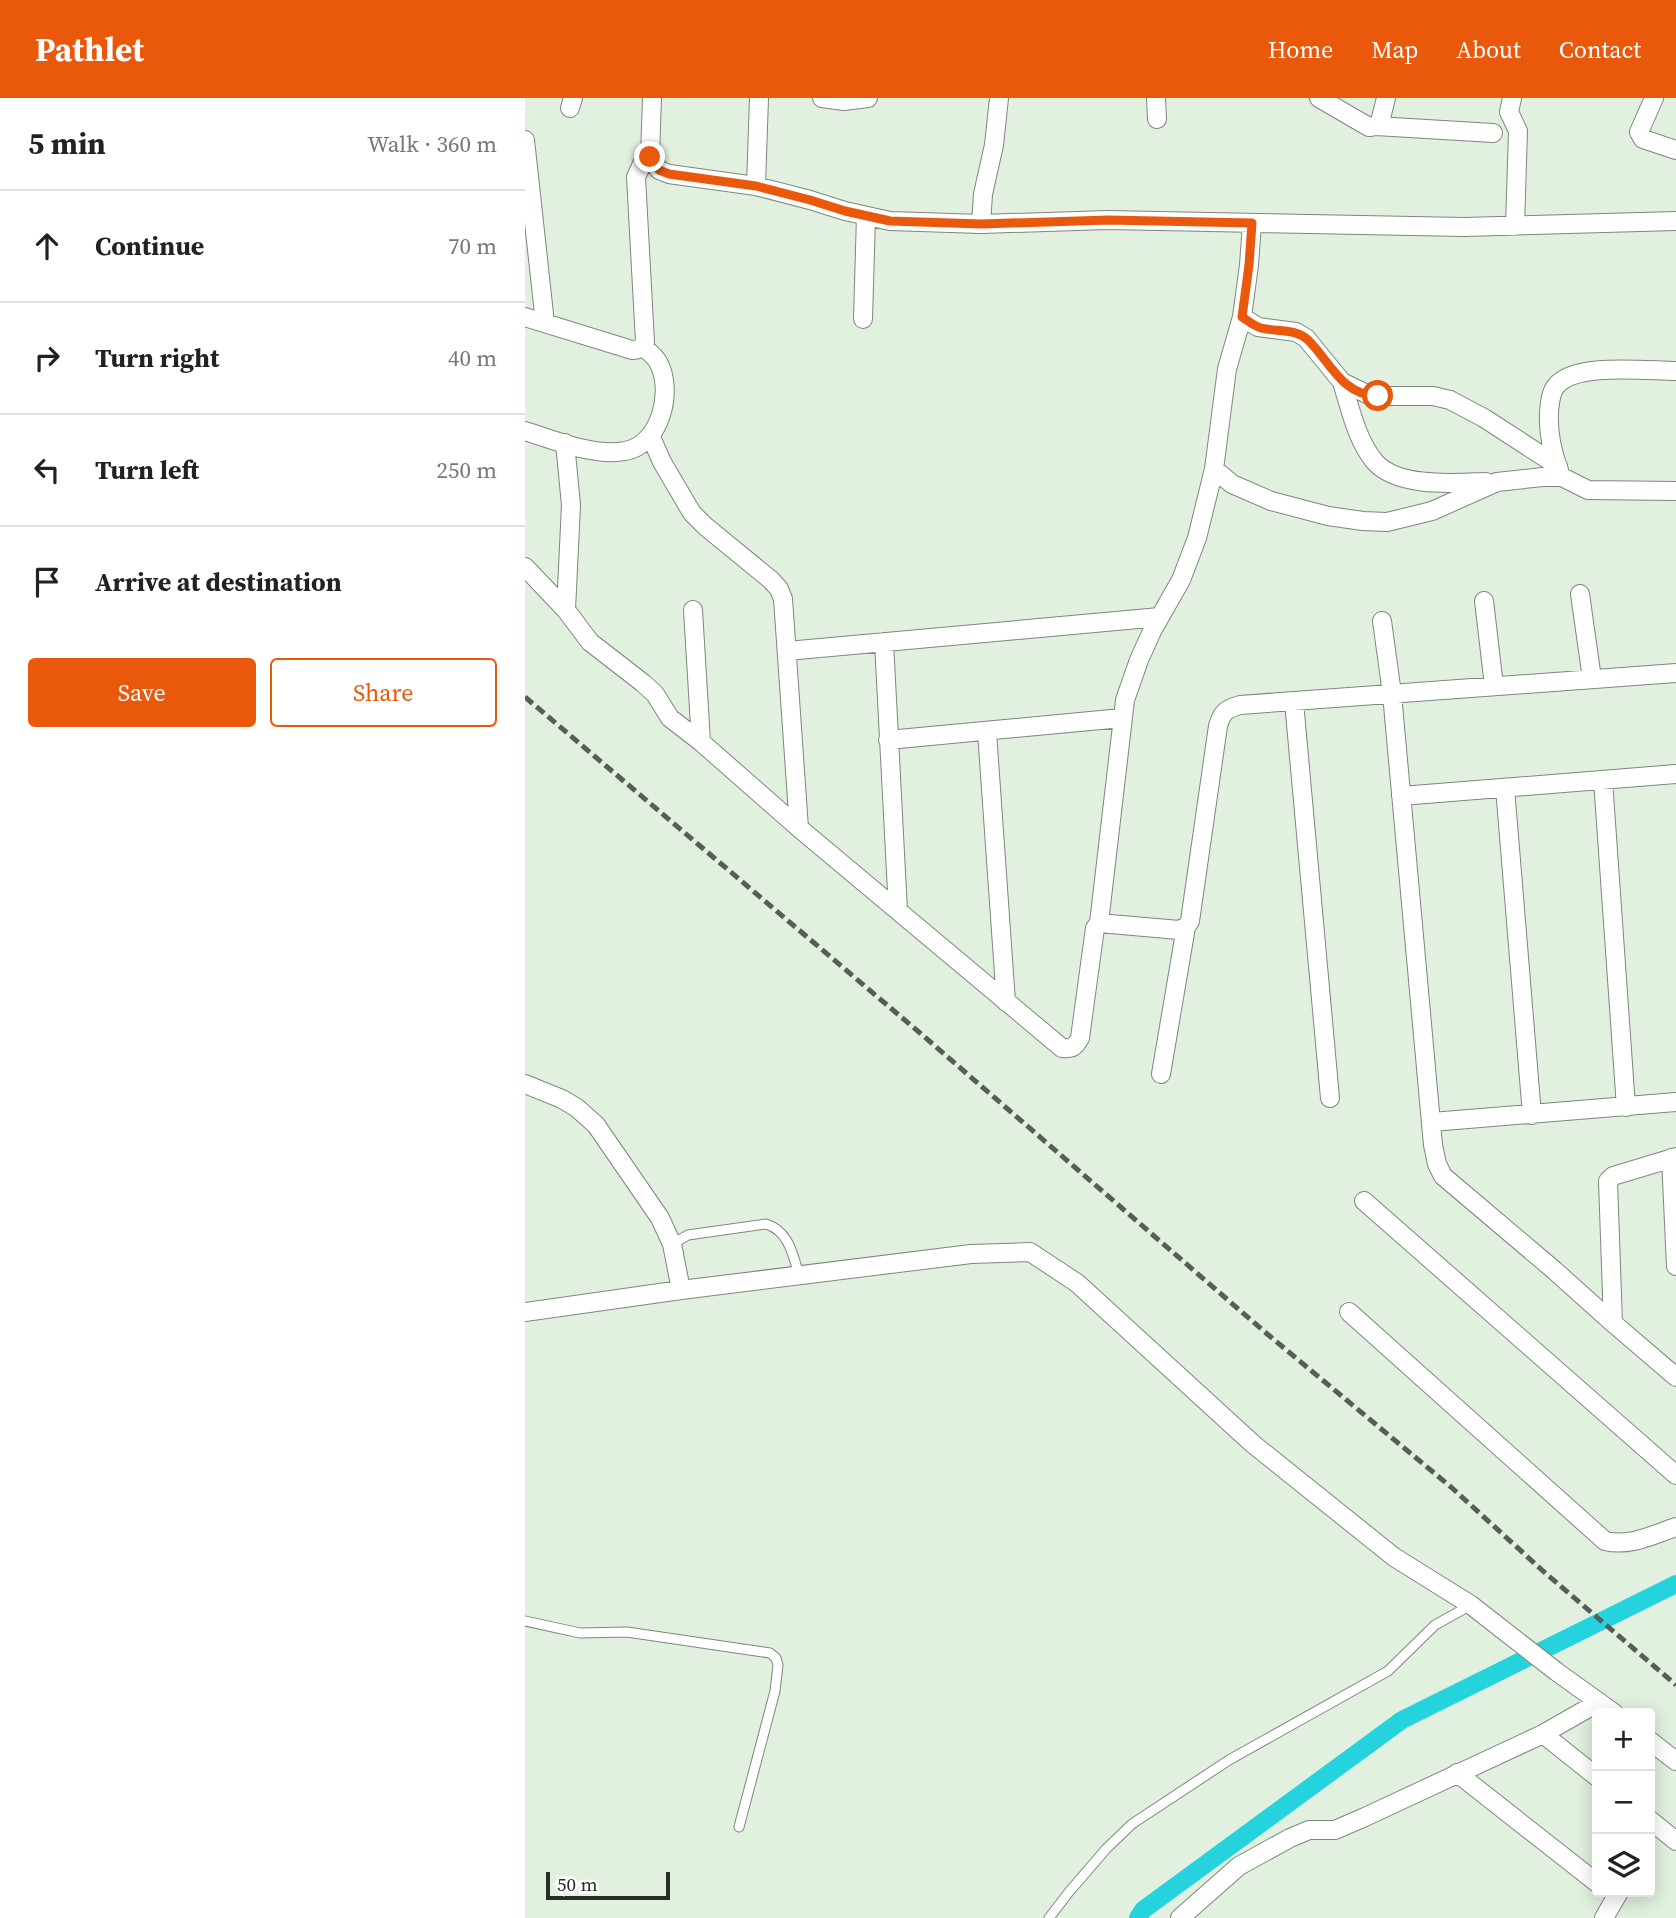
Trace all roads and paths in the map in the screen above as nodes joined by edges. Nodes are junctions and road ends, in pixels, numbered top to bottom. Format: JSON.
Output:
{"nodes":[{"id":1,"x":652,"y":98,"type":"edge"},
{"id":2,"x":759,"y":98,"type":"edge"},
{"id":3,"x":822,"y":98,"type":"edge"},
{"id":4,"x":868,"y":98,"type":"edge"},
{"id":5,"x":999,"y":98,"type":"edge"},
{"id":6,"x":1156,"y":98,"type":"edge"},
{"id":7,"x":1319,"y":98,"type":"edge"},
{"id":8,"x":1386,"y":98,"type":"edge"},
{"id":9,"x":1512,"y":98,"type":"edge"},
{"id":10,"x":1654,"y":98,"type":"edge"},
{"id":11,"x":1157,"y":119,"type":"dead end"},
{"id":12,"x":1376,"y":126,"type":"junction"},
{"id":13,"x":1493,"y":133,"type":"dead end"},
{"id":14,"x":525,"y":140,"type":"edge"},
{"id":15,"x":1676,"y":150,"type":"edge"},
{"id":16,"x":650,"y":157,"type":"junction"},
{"id":17,"x":756,"y":186,"type":"junction"},
{"id":18,"x":866,"y":216,"type":"junction"},
{"id":19,"x":1676,"y":221,"type":"edge"},
{"id":20,"x":1252,"y":223,"type":"junction"},
{"id":21,"x":981,"y":224,"type":"junction"},
{"id":22,"x":1515,"y":226,"type":"junction"},
{"id":23,"x":525,"y":317,"type":"edge"},
{"id":24,"x":1242,"y":317,"type":"junction"},
{"id":25,"x":863,"y":319,"type":"dead end"},
{"id":26,"x":545,"y":323,"type":"junction"},
{"id":27,"x":643,"y":347,"type":"junction"},
{"id":28,"x":1676,"y":371,"type":"edge"},
{"id":29,"x":1342,"y":382,"type":"junction"},
{"id":30,"x":525,"y":430,"type":"edge"},
{"id":31,"x":651,"y":437,"type":"junction"},
{"id":32,"x":565,"y":443,"type":"junction"},
{"id":33,"x":1214,"y":469,"type":"junction"},
{"id":34,"x":1560,"y":471,"type":"junction"},
{"id":35,"x":1497,"y":482,"type":"junction"},
{"id":36,"x":1676,"y":491,"type":"edge"},
{"id":37,"x":525,"y":567,"type":"edge"},
{"id":38,"x":1580,"y":594,"type":"dead end"},
{"id":39,"x":1484,"y":601,"type":"dead end"},
{"id":40,"x":566,"y":610,"type":"junction"},
{"id":41,"x":693,"y":610,"type":"dead end"},
{"id":42,"x":1160,"y":617,"type":"junction"},
{"id":43,"x":1382,"y":621,"type":"dead end"},
{"id":44,"x":884,"y":642,"type":"junction"},
{"id":45,"x":787,"y":651,"type":"junction"},
{"id":46,"x":1676,"y":673,"type":"edge"},
{"id":47,"x":1592,"y":679,"type":"junction"},
{"id":48,"x":1494,"y":686,"type":"junction"},
{"id":49,"x":1392,"y":694,"type":"junction"},
{"id":50,"x":1294,"y":702,"type":"junction"},
{"id":51,"x":1122,"y":718,"type":"junction"},
{"id":52,"x":987,"y":732,"type":"junction"},
{"id":53,"x":888,"y":740,"type":"junction"},
{"id":54,"x":701,"y":742,"type":"junction"},
{"id":55,"x":1676,"y":774,"type":"edge"},
{"id":56,"x":1603,"y":780,"type":"junction"},
{"id":57,"x":1505,"y":788,"type":"junction"},
{"id":58,"x":1401,"y":796,"type":"junction"},
{"id":59,"x":799,"y":828,"type":"junction"},
{"id":60,"x":898,"y":911,"type":"junction"},
{"id":61,"x":1099,"y":923,"type":"junction"},
{"id":62,"x":1186,"y":927,"type":"junction"},
{"id":63,"x":1006,"y":1002,"type":"junction"},
{"id":64,"x":1161,"y":1074,"type":"dead end"},
{"id":65,"x":525,"y":1084,"type":"edge"},
{"id":66,"x":1330,"y":1098,"type":"dead end"},
{"id":67,"x":1676,"y":1102,"type":"edge"},
{"id":68,"x":1626,"y":1107,"type":"junction"},
{"id":69,"x":1532,"y":1115,"type":"junction"},
{"id":70,"x":1431,"y":1122,"type":"junction"},
{"id":71,"x":1673,"y":1157,"type":"edge"},
{"id":72,"x":1364,"y":1201,"type":"dead end"},
{"id":73,"x":672,"y":1244,"type":"junction"},
{"id":74,"x":1676,"y":1266,"type":"edge"},
{"id":75,"x":799,"y":1275,"type":"junction"},
{"id":76,"x":681,"y":1290,"type":"junction"},
{"id":77,"x":525,"y":1312,"type":"edge"},
{"id":78,"x":1349,"y":1312,"type":"dead end"},
{"id":79,"x":1613,"y":1323,"type":"junction"},
{"id":80,"x":1676,"y":1377,"type":"edge"},
{"id":81,"x":1676,"y":1475,"type":"edge"},
{"id":82,"x":1676,"y":1527,"type":"edge"},
{"id":83,"x":1471,"y":1605,"type":"junction"},
{"id":84,"x":525,"y":1621,"type":"edge"},
{"id":85,"x":1599,"y":1702,"type":"junction"},
{"id":86,"x":1607,"y":1708,"type":"edge"},
{"id":87,"x":1543,"y":1734,"type":"junction"},
{"id":88,"x":1655,"y":1745,"type":"edge"},
{"id":89,"x":1676,"y":1761,"type":"edge"},
{"id":90,"x":1457,"y":1773,"type":"junction"},
{"id":91,"x":1592,"y":1773,"type":"edge"},
{"id":92,"x":739,"y":1827,"type":"dead end"},
{"id":93,"x":1655,"y":1830,"type":"edge"},
{"id":94,"x":1676,"y":1841,"type":"edge"},
{"id":95,"x":1592,"y":1879,"type":"edge"},
{"id":96,"x":1613,"y":1897,"type":"edge"},
{"id":97,"x":1049,"y":1918,"type":"edge"},
{"id":98,"x":1180,"y":1918,"type":"edge"},
{"id":99,"x":1604,"y":1918,"type":"edge"}],
"edges":[{"from":1,"to":16,"type":"street"},
{"from":2,"to":17,"type":"street"},
{"from":3,"to":4,"type":"street"},
{"from":5,"to":21,"type":"street"},
{"from":6,"to":11,"type":"street"},
{"from":7,"to":12,"type":"street"},
{"from":8,"to":12,"type":"street"},
{"from":9,"to":22,"type":"street"},
{"from":10,"to":15,"type":"street"},
{"from":12,"to":13,"type":"street"},
{"from":14,"to":26,"type":"street"},
{"from":16,"to":17,"type":"street"},
{"from":16,"to":27,"type":"street"},
{"from":17,"to":18,"type":"street"},
{"from":18,"to":21,"type":"street"},
{"from":18,"to":25,"type":"street"},
{"from":19,"to":22,"type":"street"},
{"from":20,"to":21,"type":"street"},
{"from":20,"to":22,"type":"street"},
{"from":20,"to":24,"type":"street"},
{"from":23,"to":26,"type":"street"},
{"from":24,"to":29,"type":"street"},
{"from":24,"to":33,"type":"street"},
{"from":26,"to":27,"type":"street"},
{"from":27,"to":31,"type":"street"},
{"from":28,"to":34,"type":"street"},
{"from":29,"to":34,"type":"street"},
{"from":29,"to":35,"type":"street"},
{"from":30,"to":32,"type":"street"},
{"from":31,"to":32,"type":"street"},
{"from":31,"to":45,"type":"street"},
{"from":32,"to":40,"type":"street"},
{"from":33,"to":35,"type":"street"},
{"from":33,"to":42,"type":"street"},
{"from":34,"to":35,"type":"street"},
{"from":34,"to":36,"type":"street"},
{"from":37,"to":40,"type":"street"},
{"from":38,"to":47,"type":"street"},
{"from":39,"to":48,"type":"street"},
{"from":40,"to":54,"type":"street"},
{"from":41,"to":54,"type":"street"},
{"from":42,"to":44,"type":"street"},
{"from":42,"to":51,"type":"street"},
{"from":43,"to":49,"type":"street"},
{"from":44,"to":45,"type":"street"},
{"from":44,"to":53,"type":"street"},
{"from":45,"to":59,"type":"street"},
{"from":46,"to":47,"type":"street"},
{"from":47,"to":48,"type":"street"},
{"from":48,"to":49,"type":"street"},
{"from":49,"to":50,"type":"street"},
{"from":49,"to":58,"type":"street"},
{"from":50,"to":62,"type":"street"},
{"from":50,"to":66,"type":"street"},
{"from":51,"to":52,"type":"street"},
{"from":51,"to":61,"type":"street"},
{"from":52,"to":53,"type":"street"},
{"from":52,"to":63,"type":"street"},
{"from":53,"to":60,"type":"street"},
{"from":54,"to":59,"type":"street"},
{"from":55,"to":56,"type":"street"},
{"from":56,"to":57,"type":"street"},
{"from":56,"to":68,"type":"street"},
{"from":57,"to":58,"type":"street"},
{"from":57,"to":69,"type":"street"},
{"from":58,"to":70,"type":"street"},
{"from":59,"to":60,"type":"street"},
{"from":60,"to":63,"type":"street"},
{"from":61,"to":62,"type":"street"},
{"from":61,"to":63,"type":"street"},
{"from":62,"to":64,"type":"street"},
{"from":65,"to":73,"type":"street"},
{"from":67,"to":68,"type":"street"},
{"from":68,"to":69,"type":"street"},
{"from":69,"to":70,"type":"street"},
{"from":70,"to":79,"type":"street"},
{"from":71,"to":74,"type":"street"},
{"from":71,"to":79,"type":"street"},
{"from":72,"to":81,"type":"street"},
{"from":73,"to":75,"type":"lane"},
{"from":73,"to":76,"type":"street"},
{"from":75,"to":76,"type":"street"},
{"from":75,"to":83,"type":"street"},
{"from":76,"to":77,"type":"street"},
{"from":78,"to":82,"type":"street"},
{"from":79,"to":80,"type":"street"},
{"from":83,"to":85,"type":"street"},
{"from":83,"to":97,"type":"lane"},
{"from":84,"to":92,"type":"lane"},
{"from":85,"to":86,"type":"street"},
{"from":85,"to":87,"type":"street"},
{"from":87,"to":90,"type":"street"},
{"from":87,"to":91,"type":"street"},
{"from":88,"to":89,"type":"street"},
{"from":90,"to":95,"type":"street"},
{"from":90,"to":98,"type":"street"},
{"from":93,"to":94,"type":"street"},
{"from":96,"to":99,"type":"street"}]}
